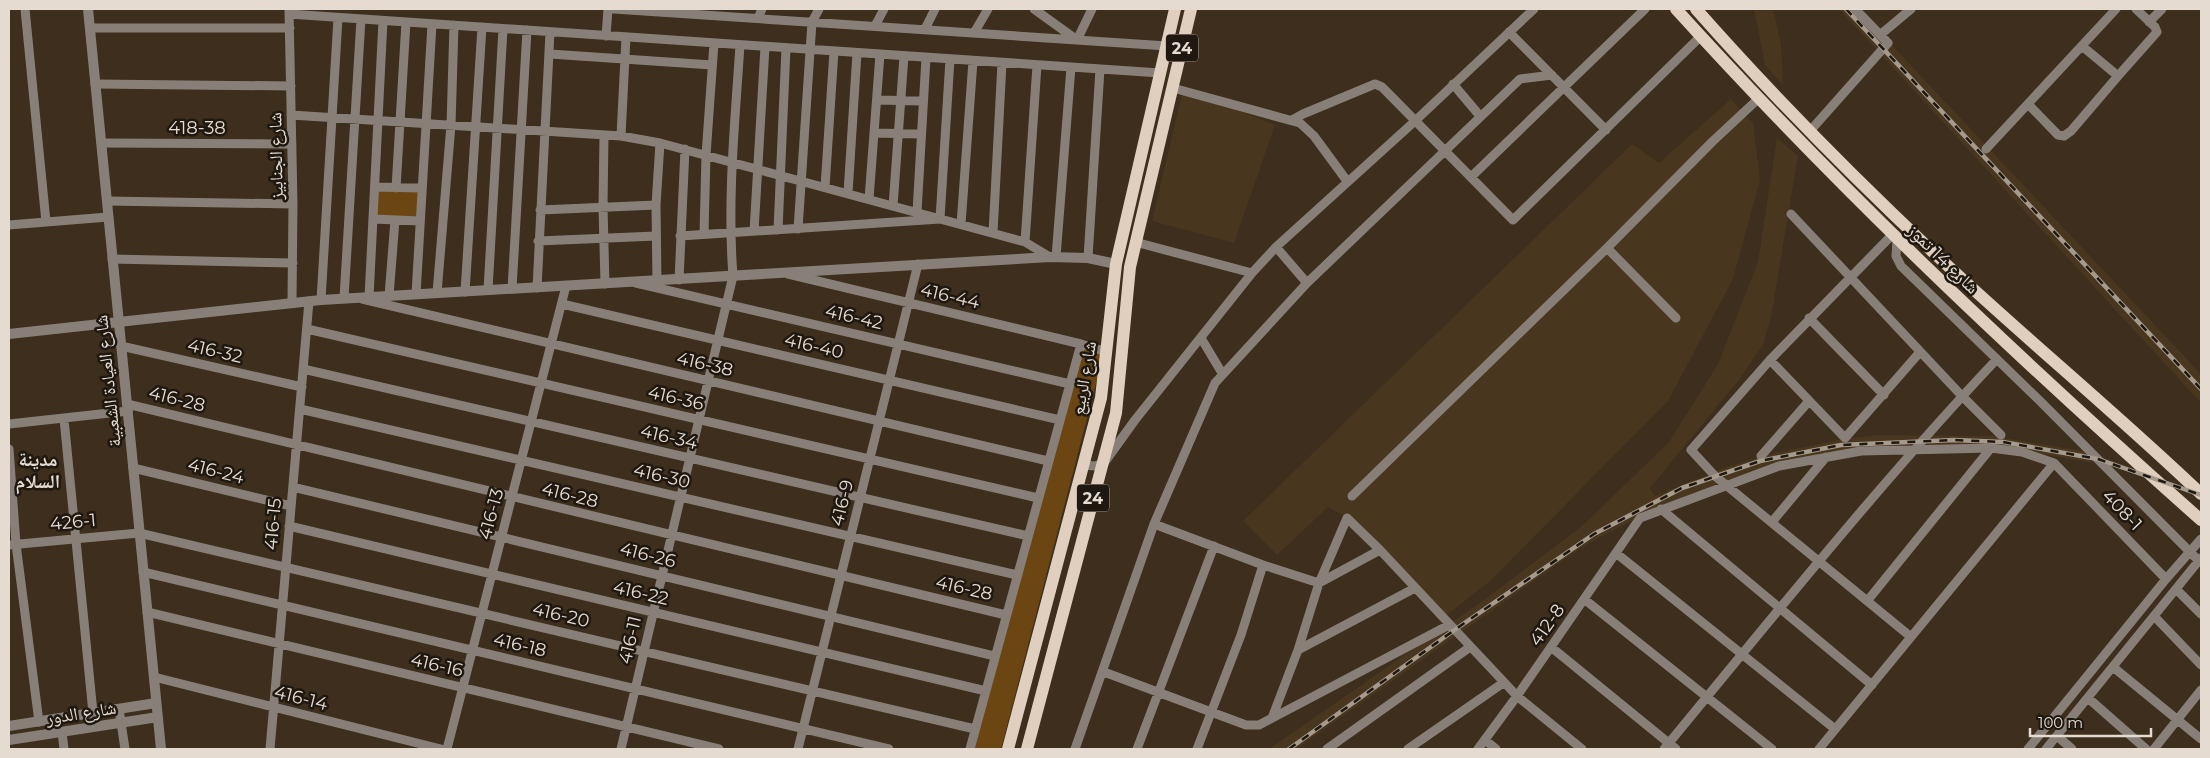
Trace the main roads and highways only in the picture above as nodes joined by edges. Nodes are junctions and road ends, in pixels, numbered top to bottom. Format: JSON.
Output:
{"nodes":[{"id":1,"x":1176,"y":9,"type":"edge"},
{"id":2,"x":1192,"y":9,"type":"edge"},
{"id":3,"x":1676,"y":9,"type":"edge"},
{"id":4,"x":1696,"y":9,"type":"edge"},
{"id":5,"x":2201,"y":494,"type":"edge"},
{"id":6,"x":2201,"y":520,"type":"edge"},
{"id":7,"x":1008,"y":749,"type":"edge"},
{"id":8,"x":1027,"y":749,"type":"edge"}],
"edges":[{"from":1,"to":7,"type":"main road","name":"شارع الربيع","number":"24"},
{"from":2,"to":8,"type":"main road","name":"شارع الربيع","number":"24"},
{"from":3,"to":6,"type":"main road","name":"شارع 14 تموز"},
{"from":4,"to":5,"type":"main road","name":"شارع 14 تموز"}]}
